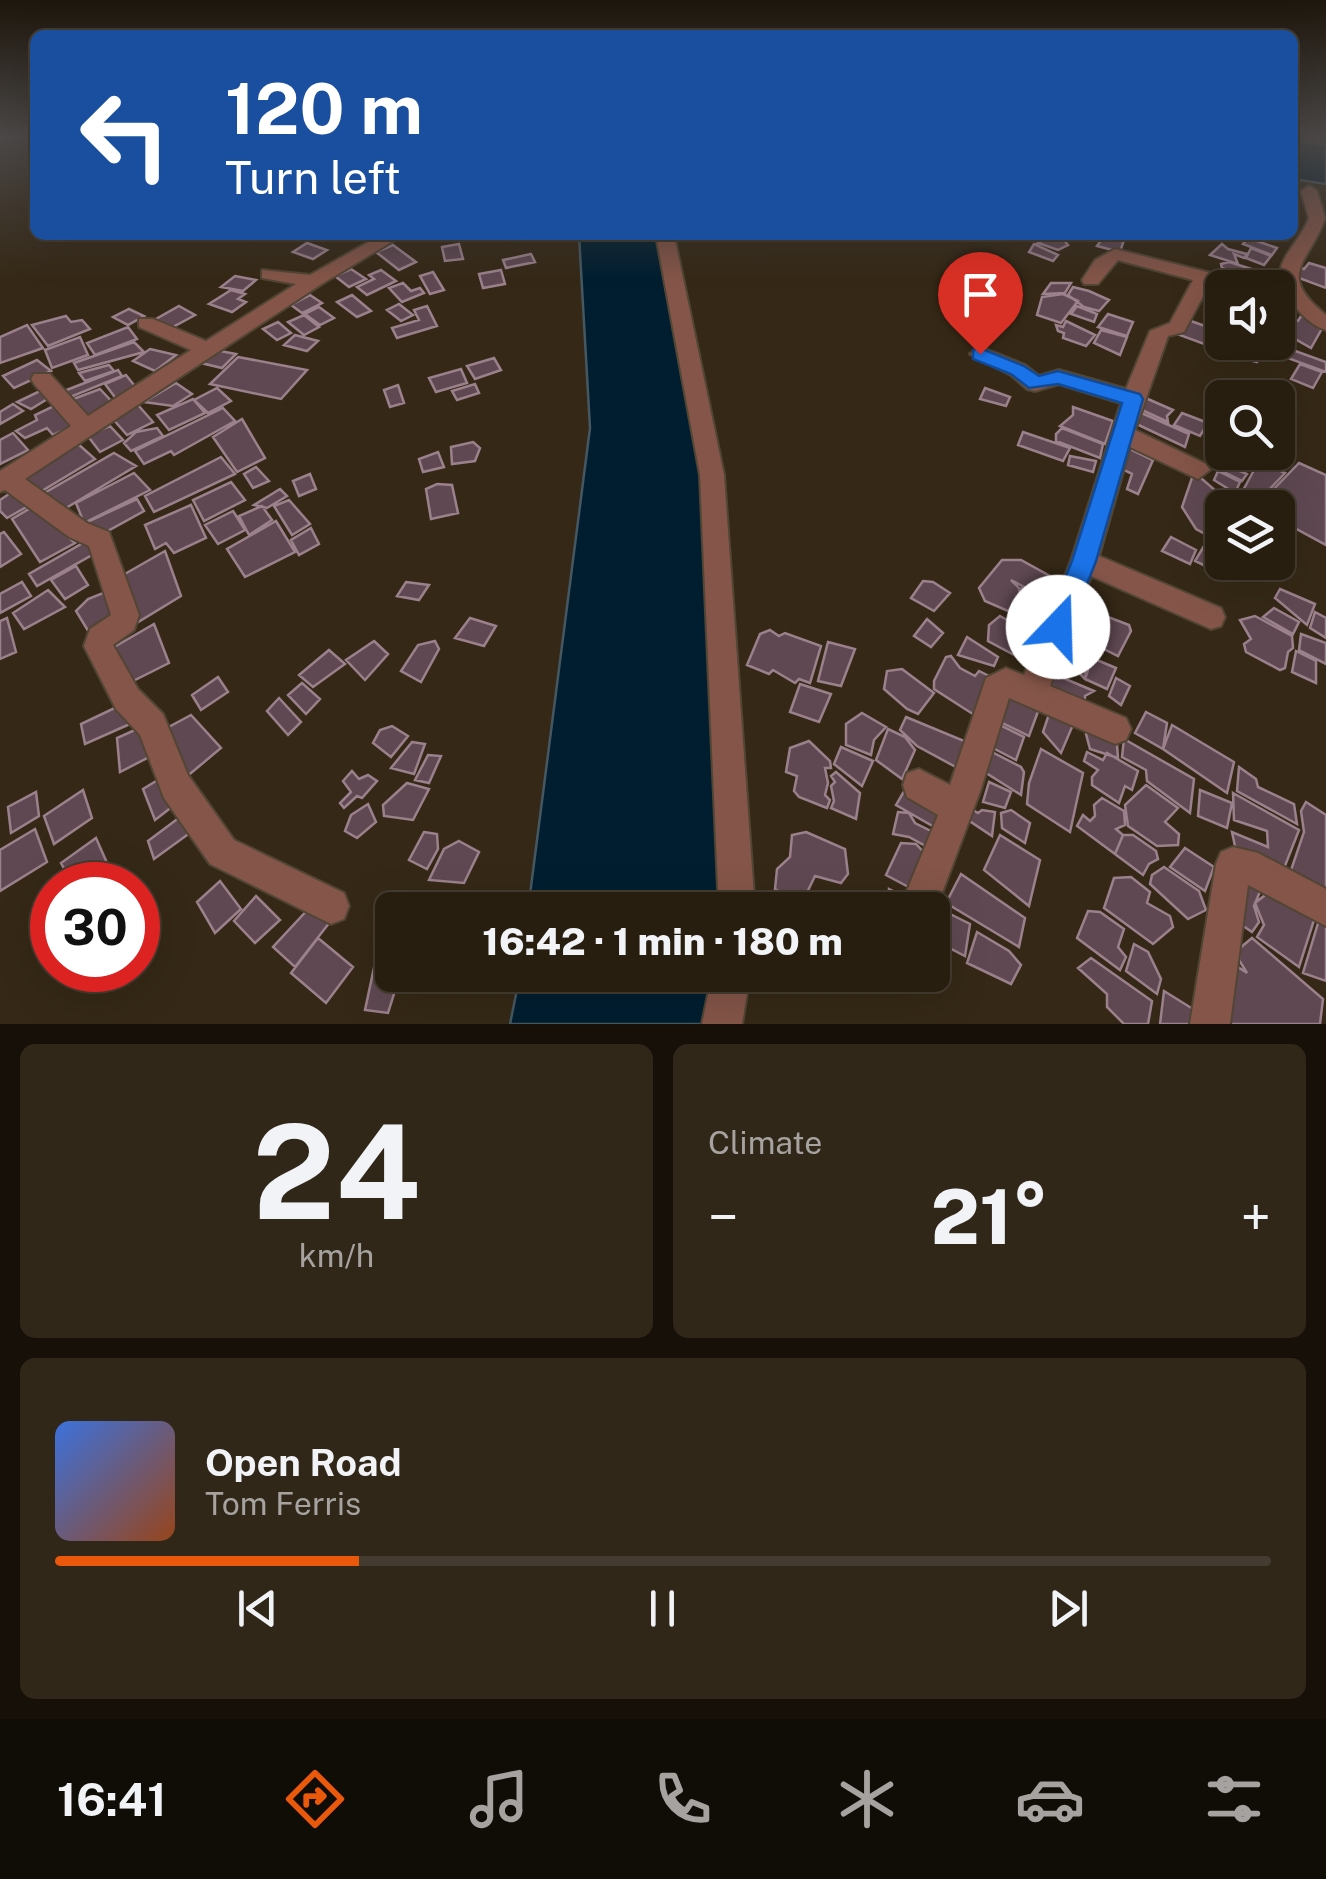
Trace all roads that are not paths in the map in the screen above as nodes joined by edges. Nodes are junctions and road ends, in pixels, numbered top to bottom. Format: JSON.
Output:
{"nodes":[{"id":1,"x":1309,"y":191,"type":"edge"},
{"id":2,"x":385,"y":240,"type":"edge"},
{"id":3,"x":667,"y":240,"type":"edge"},
{"id":4,"x":268,"y":274,"type":"dead end"},
{"id":5,"x":1204,"y":276,"type":"joint"},
{"id":6,"x":1091,"y":280,"type":"dead end"},
{"id":7,"x":312,"y":282,"type":"junction"},
{"id":8,"x":1318,"y":319,"type":"edge"},
{"id":9,"x":146,"y":323,"type":"dead end"},
{"id":10,"x":207,"y":348,"type":"junction"},
{"id":11,"x":980,"y":354,"type":"dead end"},
{"id":12,"x":42,"y":379,"type":"dead end"},
{"id":13,"x":1133,"y":399,"type":"junction"},
{"id":14,"x":86,"y":428,"type":"junction"},
{"id":15,"x":1124,"y":434,"type":"junction"},
{"id":16,"x":1198,"y":470,"type":"dead end"},
{"id":17,"x":3,"y":481,"type":"edge"},
{"id":18,"x":1084,"y":561,"type":"junction"},
{"id":19,"x":1212,"y":617,"type":"dead end"},
{"id":20,"x":1032,"y":693,"type":"junction"},
{"id":21,"x":1115,"y":729,"type":"dead end"},
{"id":22,"x":919,"y":785,"type":"dead end"},
{"id":23,"x":957,"y":806,"type":"junction"},
{"id":24,"x":736,"y":892,"type":"edge"},
{"id":25,"x":924,"y":892,"type":"edge"},
{"id":26,"x":331,"y":906,"type":"dead end"},
{"id":27,"x":1326,"y":908,"type":"edge"},
{"id":28,"x":727,"y":992,"type":"edge"},
{"id":29,"x":722,"y":1024,"type":"edge"},
{"id":30,"x":1210,"y":1024,"type":"edge"}],
"edges":[{"from":1,"to":8,"type":"street"},
{"from":2,"to":7,"type":"street"},
{"from":3,"to":24,"type":"street"},
{"from":4,"to":7,"type":"street"},
{"from":5,"to":6,"type":"street"},
{"from":5,"to":13,"type":"street"},
{"from":7,"to":10,"type":"street"},
{"from":9,"to":10,"type":"street"},
{"from":10,"to":14,"type":"street"},
{"from":11,"to":13,"type":"street"},
{"from":12,"to":14,"type":"street"},
{"from":13,"to":15,"type":"street"},
{"from":14,"to":17,"type":"street"},
{"from":15,"to":16,"type":"street"},
{"from":15,"to":18,"type":"street"},
{"from":17,"to":26,"type":"street"},
{"from":18,"to":19,"type":"street"},
{"from":18,"to":20,"type":"street"},
{"from":20,"to":21,"type":"street"},
{"from":20,"to":23,"type":"street"},
{"from":22,"to":23,"type":"street"},
{"from":23,"to":25,"type":"street"},
{"from":27,"to":30,"type":"street"},
{"from":28,"to":29,"type":"street"}]}
